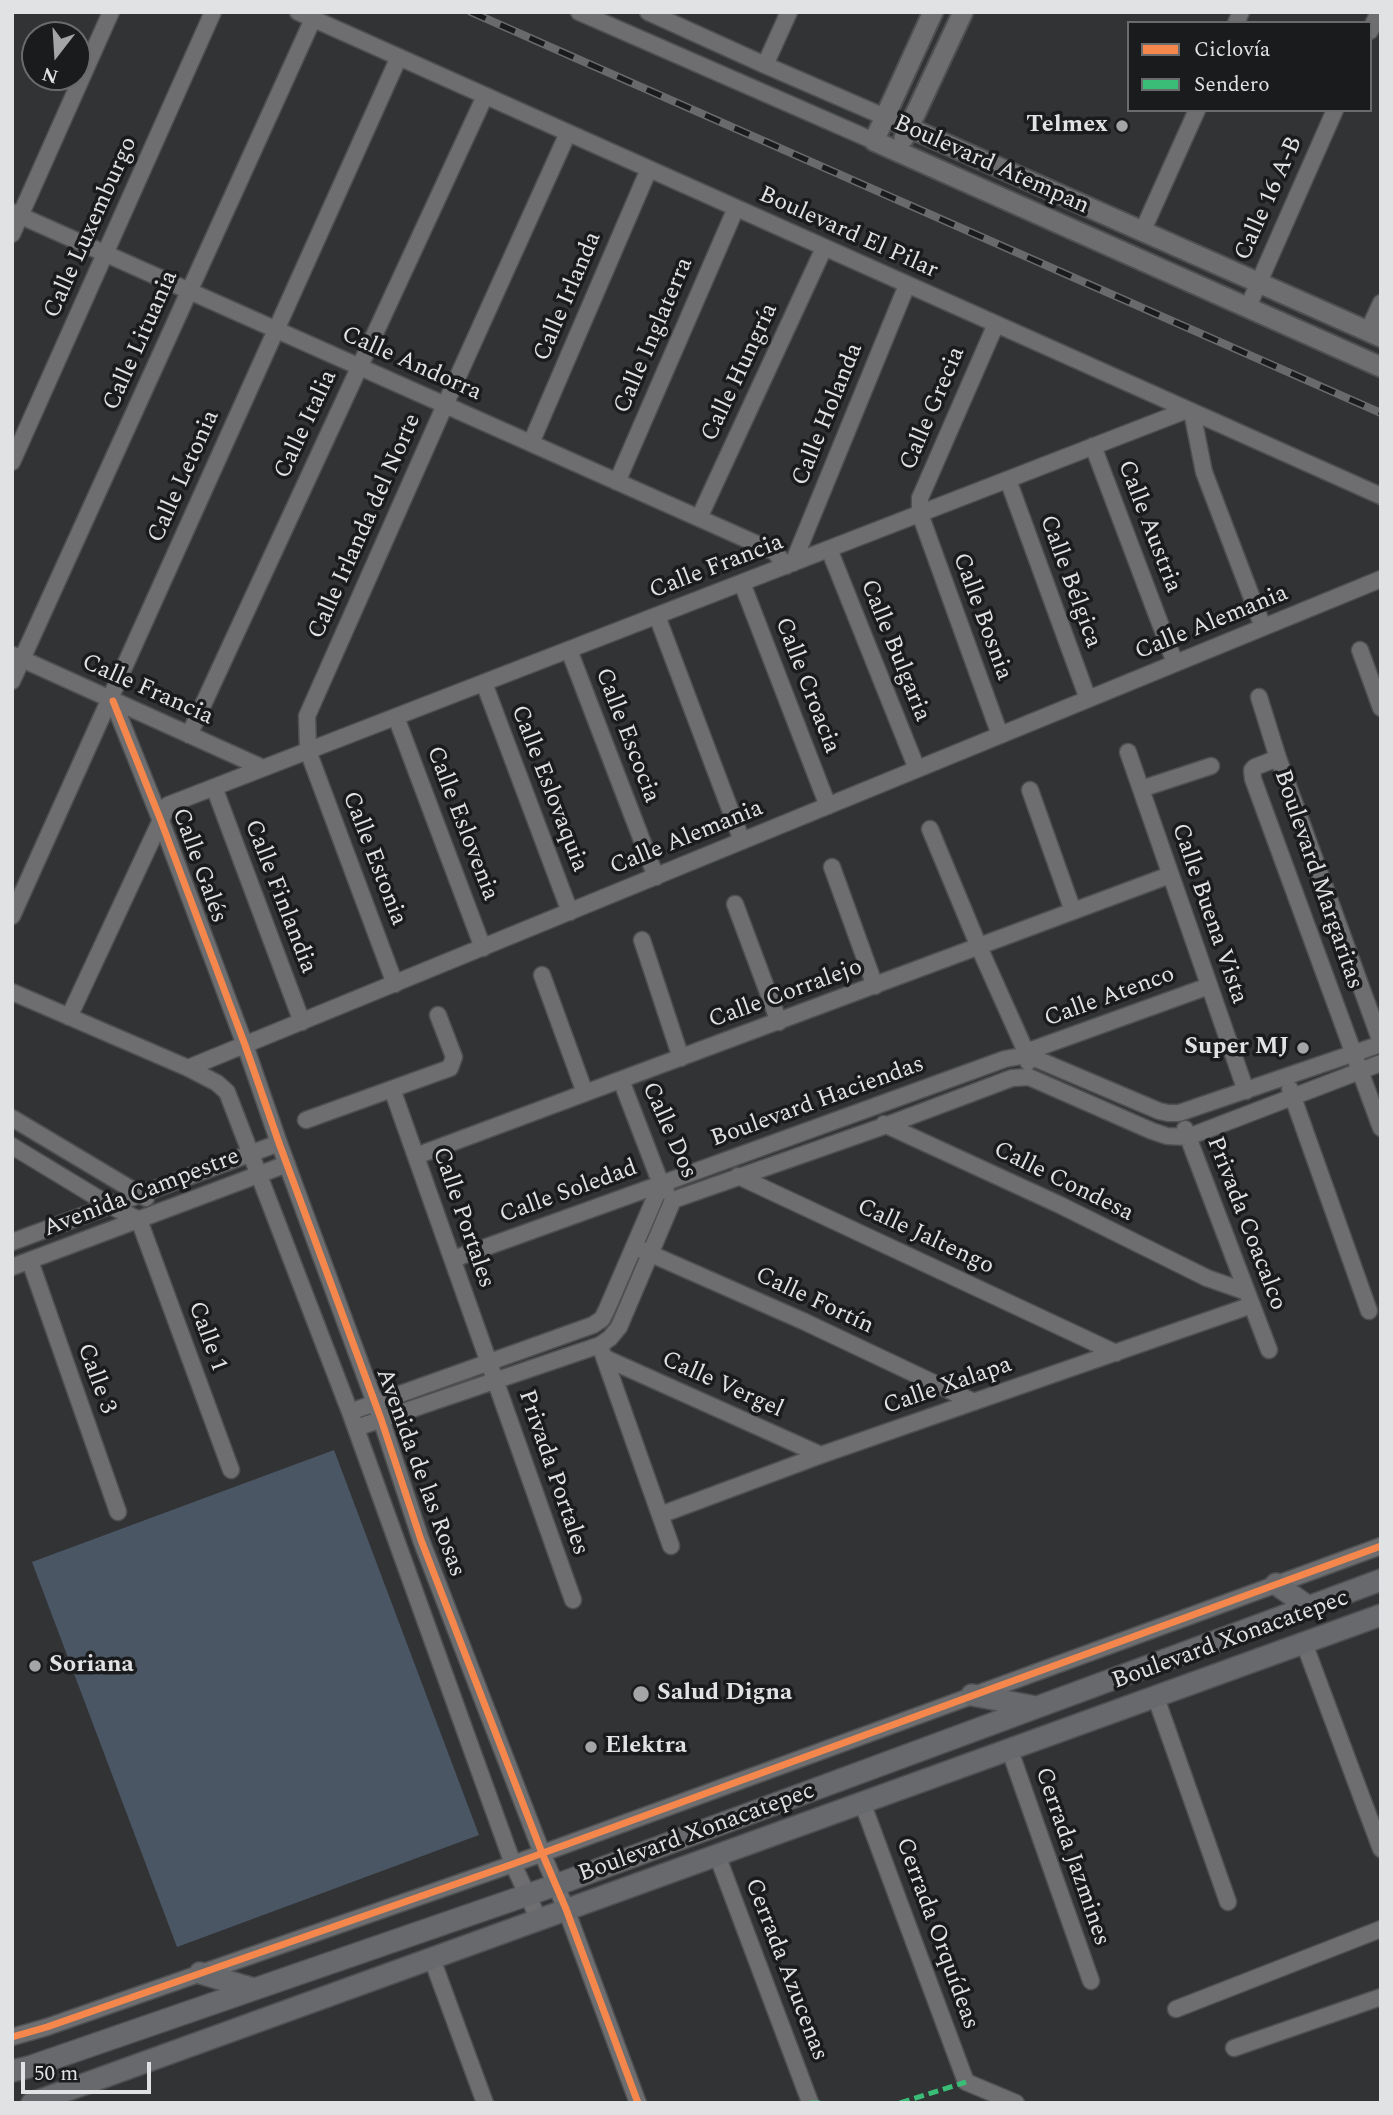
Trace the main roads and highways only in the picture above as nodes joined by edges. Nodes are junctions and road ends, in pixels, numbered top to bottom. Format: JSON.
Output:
{"nodes":[{"id":1,"x":1381,"y":1580,"type":"edge"},
{"id":2,"x":1276,"y":1584,"type":"road end"},
{"id":3,"x":1307,"y":1606,"type":"junction"},
{"id":4,"x":1381,"y":1615,"type":"edge"},
{"id":5,"x":972,"y":1695,"type":"road end"},
{"id":6,"x":1038,"y":1707,"type":"junction"},
{"id":7,"x":200,"y":1973,"type":"road end"},
{"id":8,"x":254,"y":1989,"type":"junction"},
{"id":9,"x":12,"y":2071,"type":"edge"},
{"id":10,"x":32,"y":2103,"type":"edge"}],
"edges":[{"from":1,"to":3,"type":"main road","name":"Boulevard Xonacatepec"},
{"from":2,"to":3,"type":"main road"},
{"from":3,"to":6,"type":"main road","name":"Boulevard Xonacatepec"},
{"from":4,"to":10,"type":"main road","name":"Boulevard Xonacatepec"},
{"from":5,"to":6,"type":"main road"},
{"from":6,"to":8,"type":"main road","name":"Boulevard Xonacatepec"},
{"from":7,"to":8,"type":"main road"},
{"from":8,"to":9,"type":"main road","name":"Boulevard Xonacatepec"}]}
